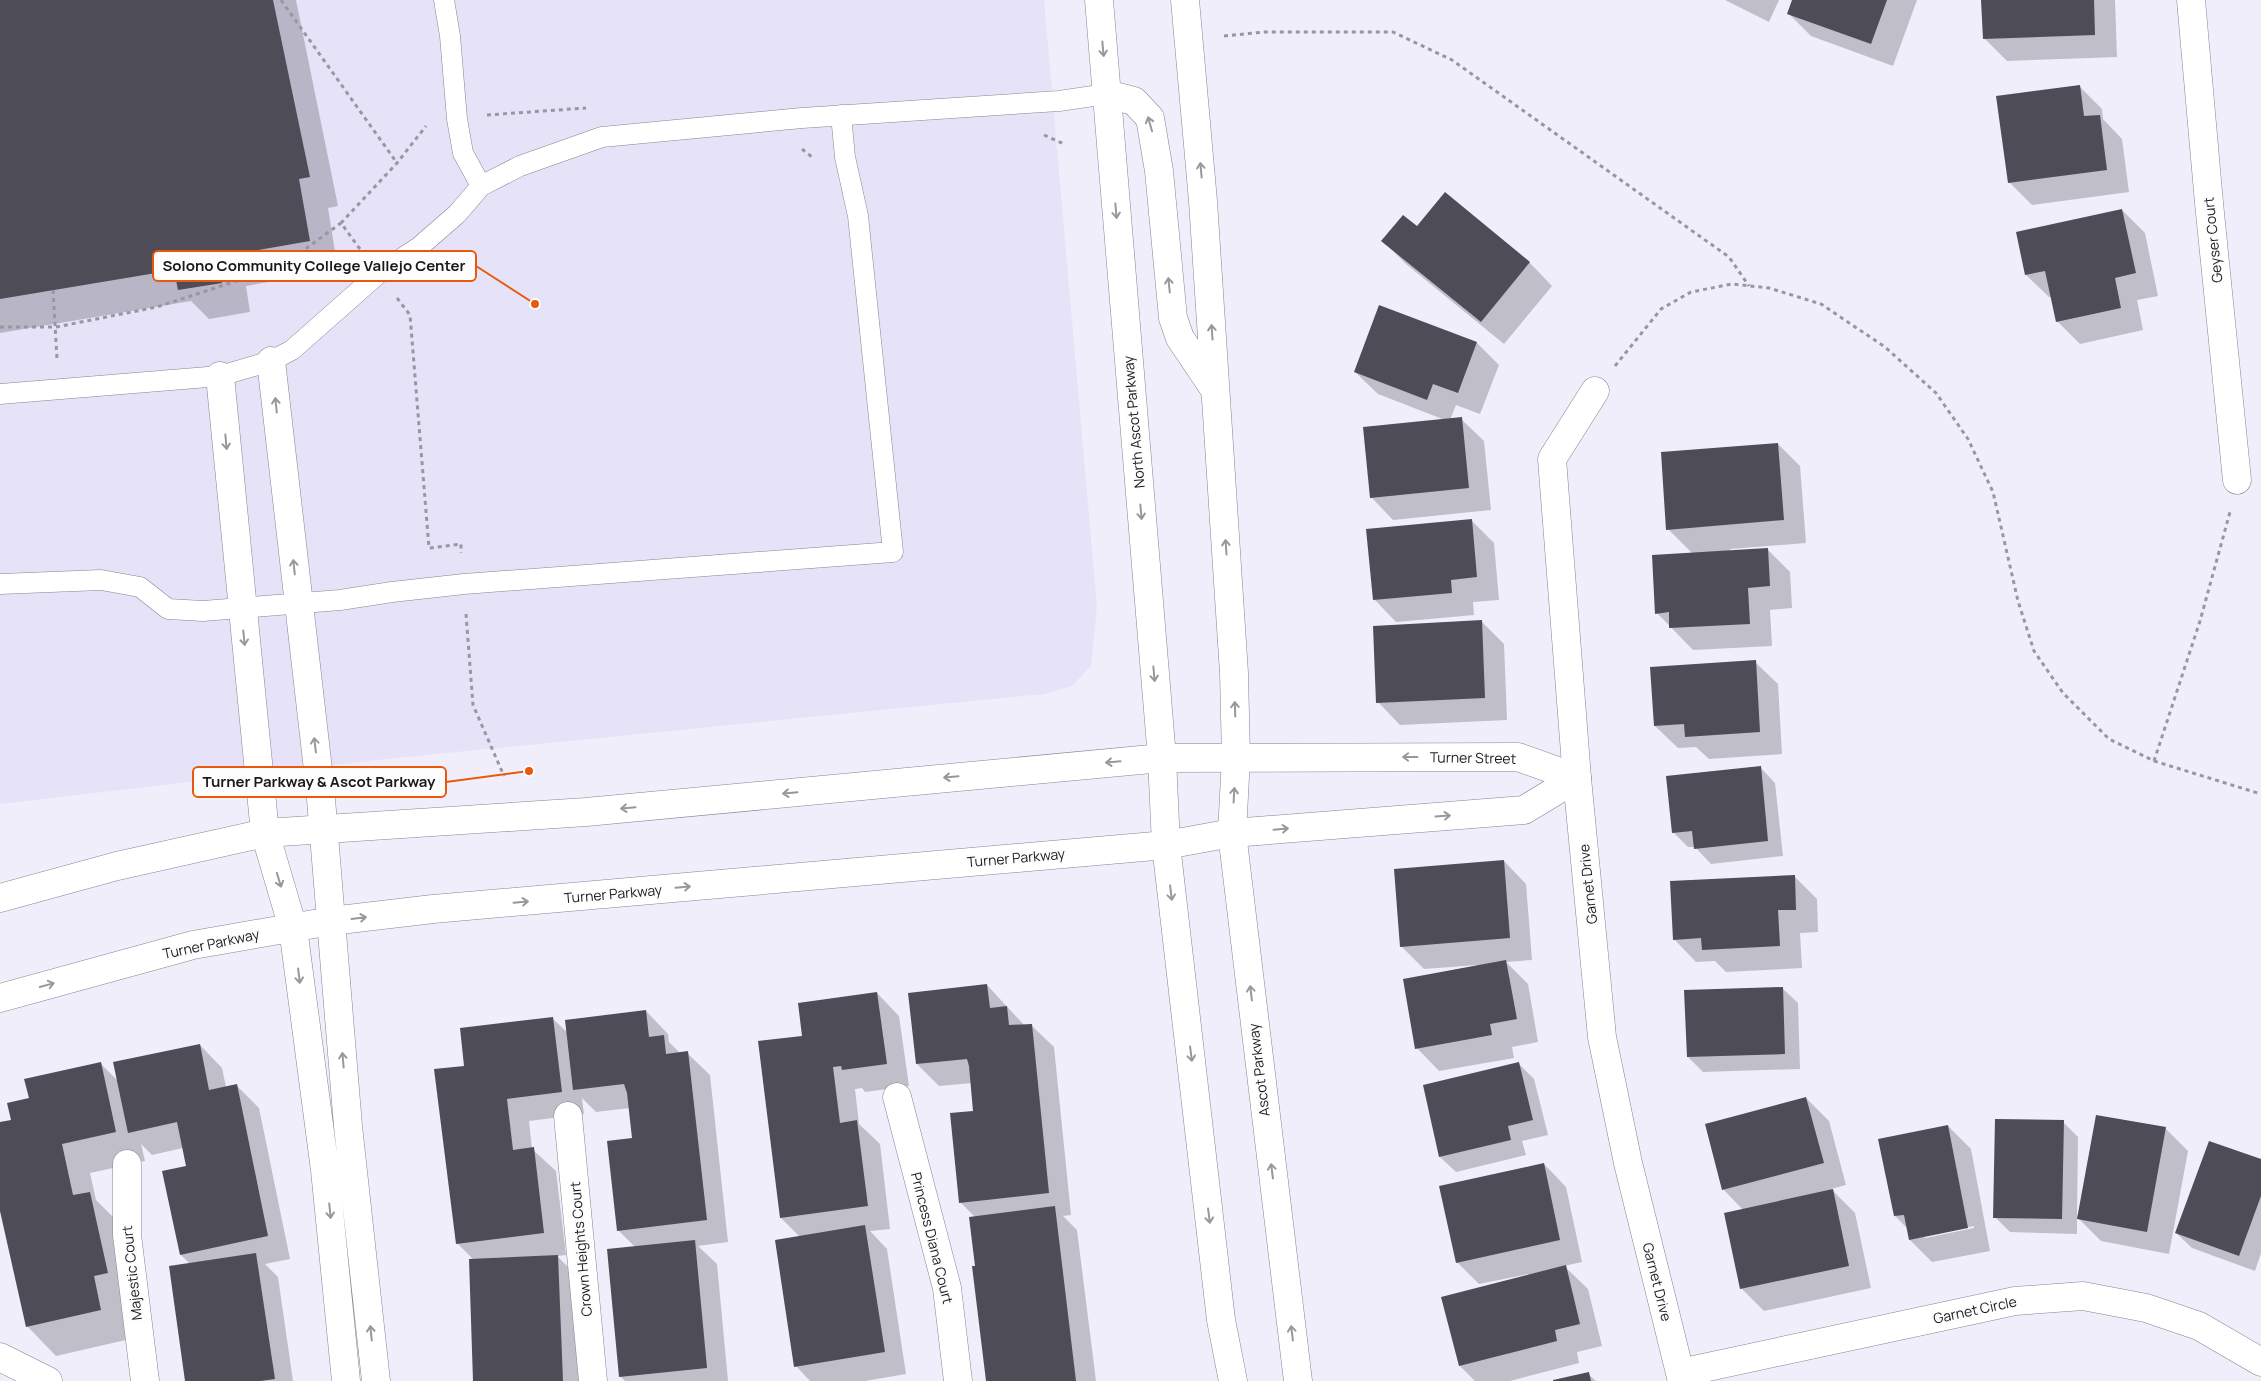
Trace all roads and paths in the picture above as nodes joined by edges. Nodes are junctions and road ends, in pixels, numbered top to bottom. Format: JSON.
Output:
{"nodes":[{"id":1,"x":281,"y":0,"type":"edge"},
{"id":2,"x":444,"y":0,"type":"edge"},
{"id":3,"x":1099,"y":0,"type":"edge"},
{"id":4,"x":1185,"y":0,"type":"edge"},
{"id":5,"x":2191,"y":0,"type":"edge"},
{"id":6,"x":1224,"y":36,"type":"dead end"},
{"id":7,"x":1107,"y":94,"type":"junction"},
{"id":8,"x":593,"y":107,"type":"dead end"},
{"id":9,"x":841,"y":115,"type":"junction"},
{"id":10,"x":802,"y":118,"type":"junction"},
{"id":11,"x":457,"y":119,"type":"junction"},
{"id":12,"x":1037,"y":133,"type":"dead end"},
{"id":13,"x":1064,"y":144,"type":"dead end"},
{"id":14,"x":845,"y":157,"type":"junction"},
{"id":15,"x":397,"y":163,"type":"junction"},
{"id":16,"x":481,"y":186,"type":"junction"},
{"id":17,"x":341,"y":223,"type":"junction"},
{"id":18,"x":378,"y":274,"type":"junction"},
{"id":19,"x":1749,"y":286,"type":"junction"},
{"id":20,"x":53,"y":290,"type":"dead end"},
{"id":21,"x":0,"y":327,"type":"edge"},
{"id":22,"x":56,"y":327,"type":"junction"},
{"id":23,"x":271,"y":361,"type":"junction"},
{"id":24,"x":220,"y":376,"type":"junction"},
{"id":25,"x":59,"y":389,"type":"junction"},
{"id":26,"x":1216,"y":391,"type":"junction"},
{"id":27,"x":1595,"y":392,"type":"joint"},
{"id":28,"x":0,"y":394,"type":"edge"},
{"id":29,"x":2237,"y":480,"type":"joint"},
{"id":30,"x":0,"y":584,"type":"edge"},
{"id":31,"x":464,"y":584,"type":"junction"},
{"id":32,"x":298,"y":602,"type":"junction"},
{"id":33,"x":241,"y":608,"type":"junction"},
{"id":34,"x":1162,"y":758,"type":"junction"},
{"id":35,"x":1236,"y":758,"type":"junction"},
{"id":36,"x":2154,"y":761,"type":"junction"},
{"id":37,"x":504,"y":776,"type":"dead end"},
{"id":38,"x":1577,"y":778,"type":"junction"},
{"id":39,"x":2261,"y":794,"type":"edge"},
{"id":40,"x":324,"y":828,"type":"junction"},
{"id":41,"x":265,"y":833,"type":"junction"},
{"id":42,"x":1232,"y":833,"type":"junction"},
{"id":43,"x":1166,"y":845,"type":"junction"},
{"id":44,"x":0,"y":898,"type":"edge"},
{"id":45,"x":331,"y":921,"type":"junction"},
{"id":46,"x":293,"y":928,"type":"junction"},
{"id":47,"x":0,"y":998,"type":"edge"},
{"id":48,"x":345,"y":1090,"type":"junction"},
{"id":49,"x":316,"y":1092,"type":"junction"},
{"id":50,"x":896,"y":1097,"type":"dead end"},
{"id":51,"x":568,"y":1116,"type":"dead end"},
{"id":52,"x":127,"y":1164,"type":"dead end"},
{"id":53,"x":353,"y":1168,"type":"junction"},
{"id":54,"x":326,"y":1170,"type":"junction"},
{"id":55,"x":0,"y":1357,"type":"edge"},
{"id":56,"x":2261,"y":1362,"type":"edge"},
{"id":57,"x":1681,"y":1377,"type":"edge"},
{"id":58,"x":48,"y":1381,"type":"edge"},
{"id":59,"x":144,"y":1381,"type":"edge"},
{"id":60,"x":346,"y":1381,"type":"edge"},
{"id":61,"x":376,"y":1381,"type":"edge"},
{"id":62,"x":593,"y":1381,"type":"edge"},
{"id":63,"x":958,"y":1381,"type":"edge"},
{"id":64,"x":1232,"y":1381,"type":"edge"},
{"id":65,"x":1298,"y":1381,"type":"edge"}],
"edges":[{"from":1,"to":15,"type":"path"},
{"from":2,"to":11,"type":"lane"},
{"from":3,"to":7,"type":"street","name":"North Ascot Parkway","one_way":true},
{"from":26,"to":4,"type":"street","one_way":true},
{"from":5,"to":29,"type":"street","name":"Geyser Court"},
{"from":6,"to":19,"type":"path"},
{"from":7,"to":9,"type":"lane"},
{"from":26,"to":7,"type":"street","one_way":true},
{"from":7,"to":34,"type":"street","name":"North Ascot Parkway","one_way":true},
{"from":8,"to":11,"type":"path"},
{"from":9,"to":10,"type":"lane"},
{"from":9,"to":14,"type":"lane"},
{"from":10,"to":14,"type":"path"},
{"from":10,"to":16,"type":"lane"},
{"from":11,"to":15,"type":"path"},
{"from":11,"to":16,"type":"lane"},
{"from":12,"to":13,"type":"path"},
{"from":14,"to":31,"type":"lane"},
{"from":15,"to":17,"type":"path"},
{"from":16,"to":18,"type":"lane"},
{"from":17,"to":18,"type":"path"},
{"from":17,"to":22,"type":"path"},
{"from":18,"to":23,"type":"lane"},
{"from":18,"to":31,"type":"path"},
{"from":19,"to":27,"type":"path"},
{"from":19,"to":36,"type":"path"},
{"from":20,"to":22,"type":"path"},
{"from":21,"to":22,"type":"path"},
{"from":22,"to":25,"type":"path"},
{"from":23,"to":24,"type":"lane"},
{"from":32,"to":23,"type":"street","one_way":true},
{"from":24,"to":25,"type":"lane"},
{"from":24,"to":33,"type":"street","one_way":true},
{"from":25,"to":28,"type":"lane"},
{"from":35,"to":26,"type":"street","one_way":true},
{"from":27,"to":38,"type":"street","name":"Garnet Drive"},
{"from":29,"to":36,"type":"path"},
{"from":30,"to":33,"type":"lane"},
{"from":31,"to":32,"type":"lane"},
{"from":31,"to":37,"type":"path"},
{"from":32,"to":33,"type":"lane"},
{"from":40,"to":32,"type":"street","one_way":true},
{"from":33,"to":41,"type":"street","one_way":true},
{"from":34,"to":35,"type":"street","name":"Turner Street"},
{"from":34,"to":40,"type":"street","one_way":true},
{"from":34,"to":43,"type":"street","name":"North Ascot Parkway"},
{"from":38,"to":35,"type":"street","name":"Turner Street","one_way":true},
{"from":42,"to":35,"type":"street","name":"Ascot Parkway","one_way":true},
{"from":36,"to":39,"type":"path"},
{"from":42,"to":38,"type":"street","one_way":true},
{"from":38,"to":57,"type":"street","name":"Garnet Drive"},
{"from":40,"to":41,"type":"street"},
{"from":40,"to":45,"type":"street"},
{"from":41,"to":44,"type":"street"},
{"from":41,"to":46,"type":"street","one_way":true},
{"from":42,"to":43,"type":"street","name":"Turner Parkway"},
{"from":65,"to":42,"type":"street","name":"Ascot Parkway","one_way":true},
{"from":45,"to":43,"type":"street","name":"Turner Parkway","one_way":true},
{"from":43,"to":64,"type":"street","one_way":true},
{"from":45,"to":46,"type":"street","name":"Turner Parkway"},
{"from":48,"to":45,"type":"street","one_way":true},
{"from":47,"to":46,"type":"street","name":"Turner Parkway","one_way":true},
{"from":46,"to":49,"type":"street","one_way":true},
{"from":48,"to":49,"type":"street"},
{"from":48,"to":53,"type":"street"},
{"from":49,"to":54,"type":"street"},
{"from":50,"to":63,"type":"street","name":"Princess Diana Court"},
{"from":51,"to":62,"type":"street","name":"Crown Heights Court"},
{"from":52,"to":59,"type":"street","name":"Majestic Court"},
{"from":53,"to":54,"type":"street"},
{"from":61,"to":53,"type":"street","one_way":true},
{"from":54,"to":60,"type":"street","one_way":true},
{"from":55,"to":58,"type":"street"},
{"from":56,"to":57,"type":"street","name":"Garnet Circle"}]}
